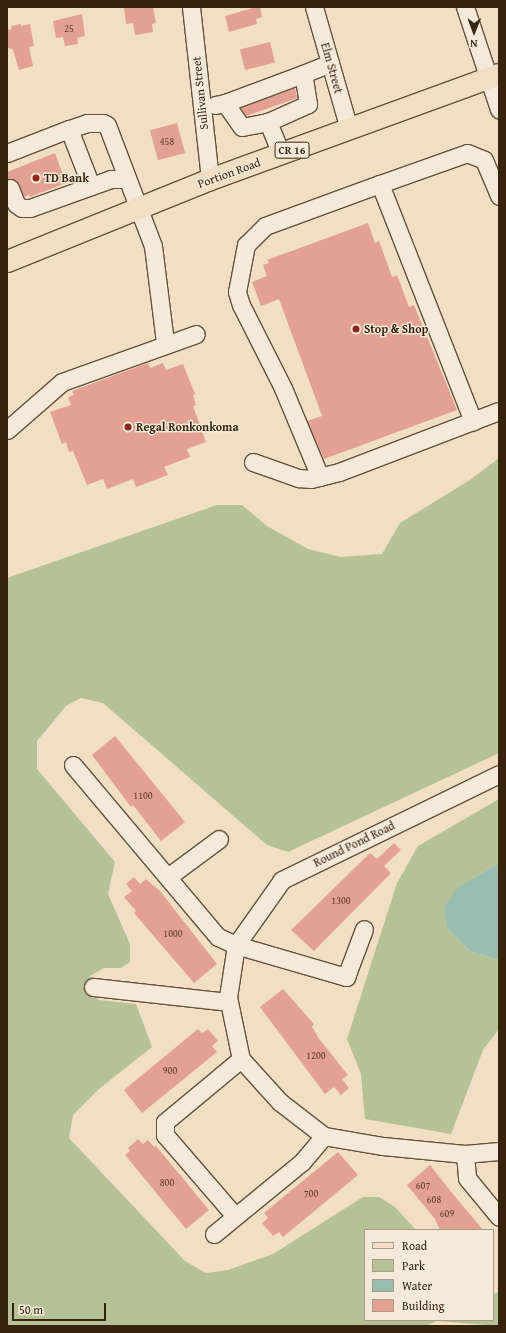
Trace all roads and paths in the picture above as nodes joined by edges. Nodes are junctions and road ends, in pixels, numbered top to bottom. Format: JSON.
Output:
{"nodes":[{"id":1,"x":191,"y":7,"type":"edge"},
{"id":2,"x":314,"y":7,"type":"edge"},
{"id":3,"x":465,"y":7,"type":"edge"},
{"id":4,"x":330,"y":63,"type":"junction"},
{"id":5,"x":303,"y":74,"type":"junction"},
{"id":6,"x":493,"y":76,"type":"edge"},
{"id":7,"x":225,"y":103,"type":"junction"},
{"id":8,"x":202,"y":108,"type":"junction"},
{"id":9,"x":499,"y":109,"type":"edge"},
{"id":10,"x":268,"y":122,"type":"junction"},
{"id":11,"x":349,"y":129,"type":"junction"},
{"id":12,"x":63,"y":131,"type":"junction"},
{"id":13,"x":7,"y":153,"type":"edge"},
{"id":14,"x":280,"y":154,"type":"junction"},
{"id":15,"x":127,"y":179,"type":"junction"},
{"id":16,"x":210,"y":179,"type":"junction"},
{"id":17,"x":380,"y":184,"type":"junction"},
{"id":18,"x":91,"y":186,"type":"junction"},
{"id":19,"x":10,"y":188,"type":"dead end"},
{"id":20,"x":499,"y":196,"type":"edge"},
{"id":21,"x":138,"y":208,"type":"junction"},
{"id":22,"x":7,"y":261,"type":"edge"},
{"id":23,"x":196,"y":334,"type":"dead end"},
{"id":24,"x":165,"y":343,"type":"junction"},
{"id":25,"x":499,"y":411,"type":"edge"},
{"id":26,"x":473,"y":421,"type":"junction"},
{"id":27,"x":7,"y":430,"type":"edge"},
{"id":28,"x":253,"y":462,"type":"dead end"},
{"id":29,"x":320,"y":477,"type":"junction"},
{"id":30,"x":73,"y":765,"type":"dead end"},
{"id":31,"x":499,"y":774,"type":"edge"},
{"id":32,"x":219,"y":839,"type":"dead end"},
{"id":33,"x":169,"y":876,"type":"junction"},
{"id":34,"x":364,"y":929,"type":"dead end"},
{"id":35,"x":236,"y":945,"type":"junction"},
{"id":36,"x":93,"y":987,"type":"dead end"},
{"id":37,"x":228,"y":1002,"type":"junction"},
{"id":38,"x":241,"y":1059,"type":"junction"},
{"id":39,"x":324,"y":1136,"type":"junction"},
{"id":40,"x":499,"y":1151,"type":"edge"},
{"id":41,"x":465,"y":1154,"type":"junction"},
{"id":42,"x":235,"y":1216,"type":"junction"},
{"id":43,"x":499,"y":1217,"type":"edge"},
{"id":44,"x":214,"y":1234,"type":"dead end"}],
"edges":[{"from":1,"to":8,"type":"street","name":"Sullivan Street"},
{"from":2,"to":4,"type":"street","name":"Elm Street"},
{"from":3,"to":6,"type":"street"},
{"from":4,"to":5,"type":"street"},
{"from":4,"to":11,"type":"street","name":"Elm Street"},
{"from":5,"to":7,"type":"street"},
{"from":5,"to":10,"type":"street"},
{"from":6,"to":9,"type":"street"},
{"from":6,"to":11,"type":"main road","name":"Portion Road","number":"CR 16"},
{"from":7,"to":8,"type":"street"},
{"from":7,"to":10,"type":"street"},
{"from":8,"to":16,"type":"street","name":"Sullivan Street"},
{"from":10,"to":14,"type":"street"},
{"from":11,"to":14,"type":"main road","name":"Portion Road","number":"CR 16"},
{"from":12,"to":13,"type":"street"},
{"from":12,"to":15,"type":"street"},
{"from":12,"to":18,"type":"street"},
{"from":14,"to":16,"type":"main road","name":"Portion Road","number":"CR 16"},
{"from":15,"to":18,"type":"street"},
{"from":15,"to":21,"type":"street"},
{"from":16,"to":21,"type":"main road","name":"Portion Road","number":"CR 16"},
{"from":17,"to":20,"type":"street"},
{"from":17,"to":26,"type":"street"},
{"from":17,"to":29,"type":"street"},
{"from":18,"to":19,"type":"street"},
{"from":21,"to":22,"type":"main road","name":"Portion Road","number":"CR 16"},
{"from":21,"to":24,"type":"street"},
{"from":23,"to":24,"type":"street"},
{"from":24,"to":27,"type":"street"},
{"from":25,"to":26,"type":"street"},
{"from":26,"to":29,"type":"street"},
{"from":28,"to":29,"type":"street"},
{"from":30,"to":33,"type":"street"},
{"from":31,"to":35,"type":"street","name":"Round Pond Road"},
{"from":32,"to":33,"type":"street"},
{"from":33,"to":35,"type":"street"},
{"from":34,"to":35,"type":"street"},
{"from":35,"to":37,"type":"street","name":"Round Pond Road"},
{"from":36,"to":37,"type":"street"},
{"from":37,"to":38,"type":"street","name":"Round Pond Road"},
{"from":38,"to":39,"type":"street","name":"Round Pond Road"},
{"from":38,"to":42,"type":"street"},
{"from":39,"to":41,"type":"street","name":"Round Pond Road"},
{"from":39,"to":42,"type":"street"},
{"from":40,"to":41,"type":"street","name":"Round Pond Road"},
{"from":41,"to":43,"type":"street"},
{"from":42,"to":44,"type":"street"}]}
